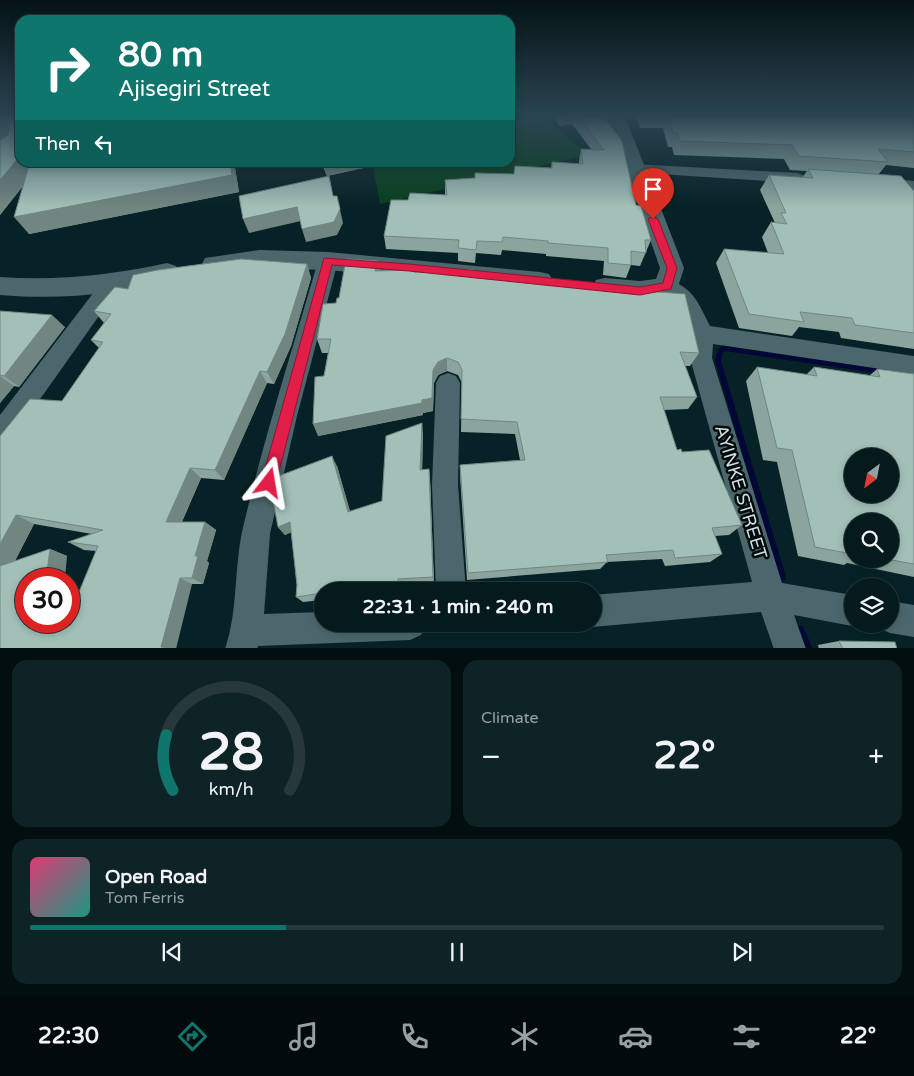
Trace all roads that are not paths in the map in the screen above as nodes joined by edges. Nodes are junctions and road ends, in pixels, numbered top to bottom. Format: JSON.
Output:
{"nodes":[{"id":1,"x":626,"y":146,"type":"edge"},
{"id":2,"x":634,"y":170,"type":"junction"},
{"id":3,"x":816,"y":178,"type":"edge"},
{"id":4,"x":860,"y":181,"type":"edge"},
{"id":5,"x":914,"y":186,"type":"edge"},
{"id":6,"x":328,"y":261,"type":"junction"},
{"id":7,"x":111,"y":284,"type":"junction"},
{"id":8,"x":0,"y":286,"type":"edge"},
{"id":9,"x":667,"y":286,"type":"junction"},
{"id":10,"x":703,"y":334,"type":"junction"},
{"id":11,"x":914,"y":365,"type":"edge"},
{"id":12,"x":448,"y":383,"type":"dead end"},
{"id":13,"x":0,"y":435,"type":"edge"},
{"id":14,"x":450,"y":582,"type":"edge"},
{"id":15,"x":772,"y":596,"type":"junction"},
{"id":16,"x":844,"y":609,"type":"edge"},
{"id":17,"x":602,"y":610,"type":"edge"},
{"id":18,"x":899,"y":618,"type":"edge"},
{"id":19,"x":914,"y":621,"type":"edge"},
{"id":20,"x":327,"y":632,"type":"edge"},
{"id":21,"x":244,"y":640,"type":"edge"},
{"id":22,"x":790,"y":648,"type":"edge"}],
"edges":[{"from":1,"to":2,"type":"street"},
{"from":2,"to":3,"type":"street"},
{"from":2,"to":9,"type":"street"},
{"from":4,"to":5,"type":"street"},
{"from":6,"to":7,"type":"street"},
{"from":6,"to":9,"type":"street"},
{"from":6,"to":21,"type":"street"},
{"from":7,"to":8,"type":"street"},
{"from":7,"to":13,"type":"street"},
{"from":9,"to":10,"type":"street"},
{"from":10,"to":11,"type":"street"},
{"from":10,"to":15,"type":"street","name":"AYINKE STREET"},
{"from":12,"to":14,"type":"street"},
{"from":15,"to":16,"type":"street"},
{"from":15,"to":17,"type":"street"},
{"from":15,"to":22,"type":"street","name":"AYINKE STREET"},
{"from":18,"to":19,"type":"street"},
{"from":20,"to":21,"type":"street"}]}
